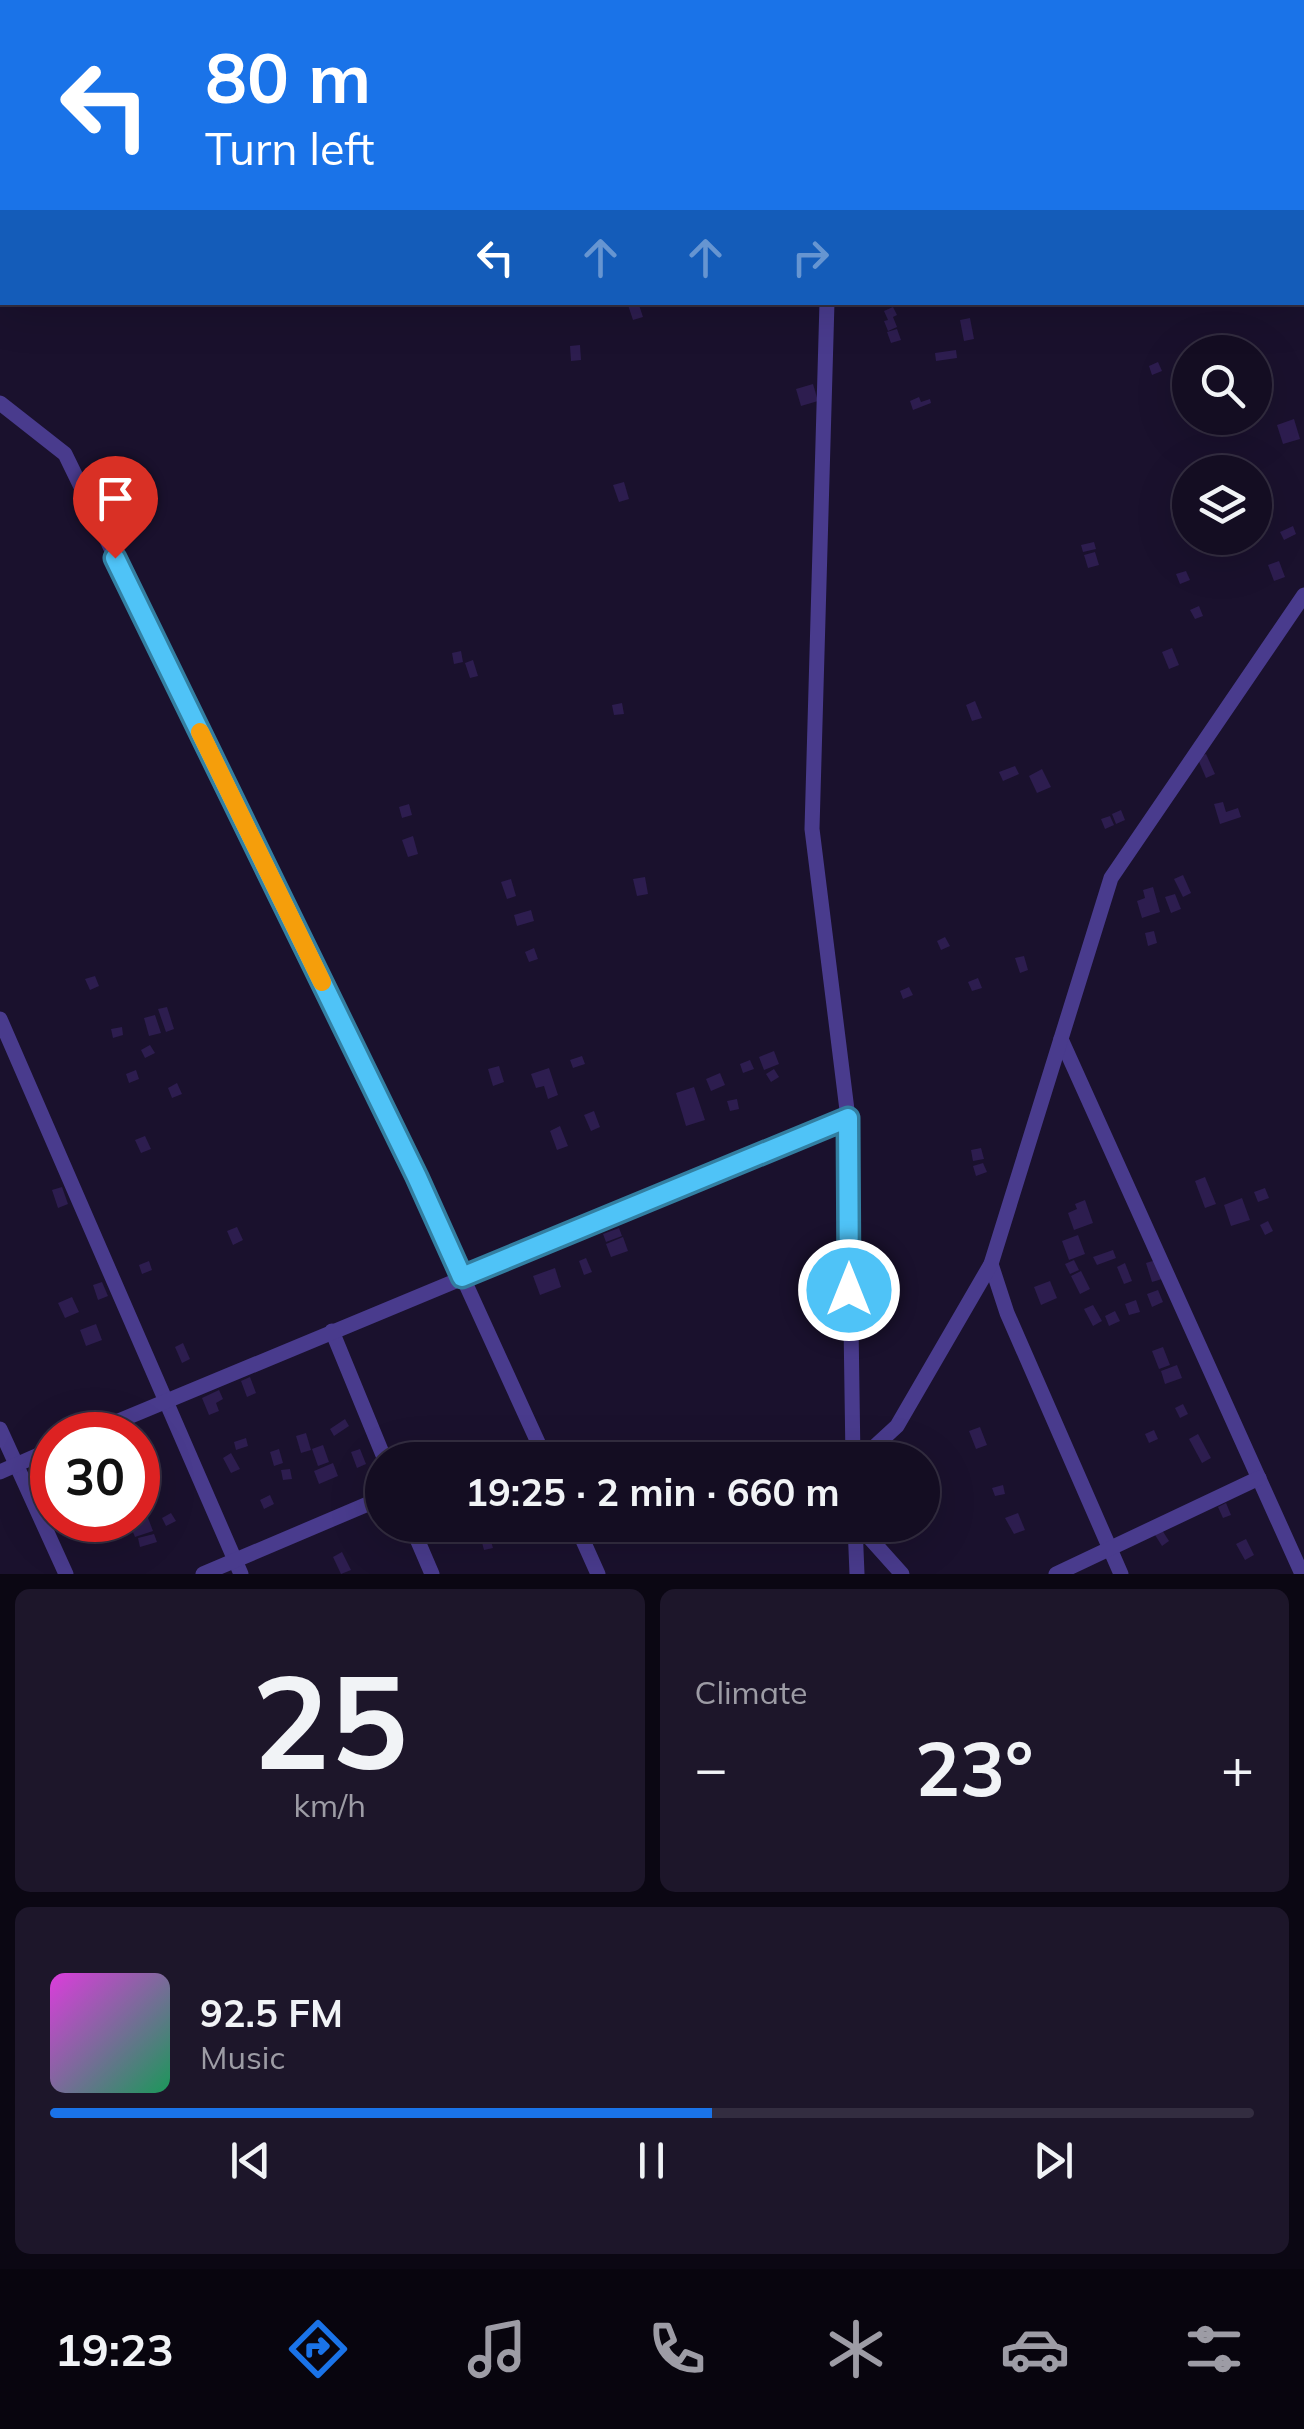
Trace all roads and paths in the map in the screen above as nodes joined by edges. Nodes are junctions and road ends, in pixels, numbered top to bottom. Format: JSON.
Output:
{"nodes":[{"id":1,"x":826,"y":305,"type":"edge"},
{"id":2,"x":0,"y":402,"type":"edge"},
{"id":3,"x":1304,"y":595,"type":"edge"},
{"id":4,"x":0,"y":1019,"type":"edge"},
{"id":5,"x":1061,"y":1040,"type":"junction"},
{"id":6,"x":848,"y":1118,"type":"junction"},
{"id":7,"x":991,"y":1264,"type":"junction"},
{"id":8,"x":462,"y":1277,"type":"junction"},
{"id":9,"x":332,"y":1331,"type":"junction"},
{"id":10,"x":165,"y":1400,"type":"junction"},
{"id":11,"x":138,"y":1412,"type":"edge"},
{"id":12,"x":0,"y":1429,"type":"edge"},
{"id":13,"x":377,"y":1442,"type":"edge"},
{"id":14,"x":538,"y":1442,"type":"edge"},
{"id":15,"x":856,"y":1442,"type":"edge"},
{"id":16,"x":878,"y":1442,"type":"edge"},
{"id":17,"x":30,"y":1459,"type":"edge"},
{"id":18,"x":16,"y":1465,"type":"junction"},
{"id":19,"x":0,"y":1472,"type":"edge"},
{"id":20,"x":1259,"y":1478,"type":"junction"},
{"id":21,"x":365,"y":1506,"type":"edge"},
{"id":22,"x":418,"y":1542,"type":"edge"},
{"id":23,"x":584,"y":1542,"type":"edge"},
{"id":24,"x":856,"y":1542,"type":"edge"},
{"id":25,"x":872,"y":1542,"type":"edge"},
{"id":26,"x":1110,"y":1548,"type":"junction"},
{"id":27,"x":238,"y":1567,"type":"edge"},
{"id":28,"x":66,"y":1574,"type":"edge"},
{"id":29,"x":204,"y":1574,"type":"edge"},
{"id":30,"x":432,"y":1574,"type":"edge"},
{"id":31,"x":598,"y":1574,"type":"edge"},
{"id":32,"x":857,"y":1574,"type":"edge"},
{"id":33,"x":902,"y":1574,"type":"edge"},
{"id":34,"x":1056,"y":1574,"type":"edge"},
{"id":35,"x":1122,"y":1574,"type":"edge"},
{"id":36,"x":1302,"y":1574,"type":"edge"}],
"edges":[{"from":1,"to":6,"type":"street"},
{"from":2,"to":8,"type":"street"},
{"from":3,"to":5,"type":"street"},
{"from":4,"to":10,"type":"street"},
{"from":5,"to":7,"type":"street"},
{"from":5,"to":20,"type":"street"},
{"from":6,"to":8,"type":"street"},
{"from":6,"to":15,"type":"street"},
{"from":7,"to":16,"type":"street"},
{"from":7,"to":26,"type":"street"},
{"from":8,"to":9,"type":"street"},
{"from":8,"to":14,"type":"street"},
{"from":9,"to":10,"type":"street"},
{"from":9,"to":13,"type":"street"},
{"from":10,"to":11,"type":"street"},
{"from":10,"to":27,"type":"street"},
{"from":12,"to":18,"type":"street"},
{"from":17,"to":18,"type":"street"},
{"from":18,"to":19,"type":"street"},
{"from":18,"to":28,"type":"street"},
{"from":20,"to":26,"type":"street"},
{"from":20,"to":36,"type":"street"},
{"from":21,"to":27,"type":"street"},
{"from":22,"to":30,"type":"street"},
{"from":23,"to":31,"type":"street"},
{"from":24,"to":32,"type":"street"},
{"from":25,"to":33,"type":"street"},
{"from":26,"to":34,"type":"street"},
{"from":26,"to":35,"type":"street"},
{"from":27,"to":29,"type":"street"}]}
